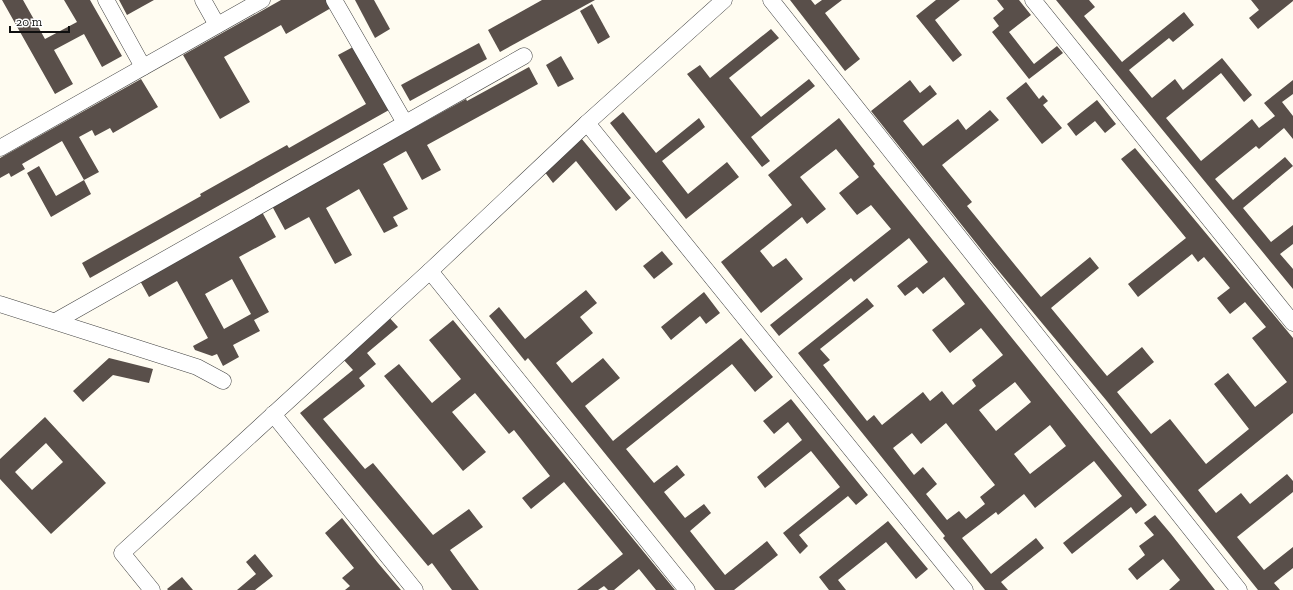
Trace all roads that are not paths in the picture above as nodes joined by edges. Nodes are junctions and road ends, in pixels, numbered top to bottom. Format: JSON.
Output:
{"nodes":[{"id":1,"x":106,"y":0,"type":"edge"},
{"id":2,"x":203,"y":0,"type":"edge"},
{"id":3,"x":262,"y":0,"type":"edge"},
{"id":4,"x":334,"y":0,"type":"edge"},
{"id":5,"x":724,"y":0,"type":"edge"},
{"id":6,"x":771,"y":0,"type":"edge"},
{"id":7,"x":1033,"y":0,"type":"edge"},
{"id":8,"x":217,"y":25,"type":"junction"},
{"id":9,"x":524,"y":56,"type":"dead end"},
{"id":10,"x":143,"y":67,"type":"junction"},
{"id":11,"x":405,"y":123,"type":"junction"},
{"id":12,"x":588,"y":123,"type":"junction"},
{"id":13,"x":0,"y":148,"type":"edge"},
{"id":14,"x":430,"y":271,"type":"junction"},
{"id":15,"x":0,"y":304,"type":"edge"},
{"id":16,"x":56,"y":321,"type":"junction"},
{"id":17,"x":1293,"y":323,"type":"edge"},
{"id":18,"x":223,"y":381,"type":"dead end"},
{"id":19,"x":273,"y":414,"type":"junction"},
{"id":20,"x":152,"y":590,"type":"edge"},
{"id":21,"x":415,"y":590,"type":"edge"},
{"id":22,"x":688,"y":590,"type":"edge"},
{"id":23,"x":965,"y":590,"type":"edge"},
{"id":24,"x":1239,"y":590,"type":"edge"}],
"edges":[{"from":1,"to":10,"type":"street"},
{"from":2,"to":8,"type":"street"},
{"from":3,"to":8,"type":"street"},
{"from":4,"to":11,"type":"street"},
{"from":5,"to":12,"type":"street"},
{"from":6,"to":24,"type":"street"},
{"from":7,"to":17,"type":"street"},
{"from":8,"to":10,"type":"street"},
{"from":9,"to":11,"type":"street"},
{"from":10,"to":13,"type":"street"},
{"from":11,"to":16,"type":"street"},
{"from":12,"to":14,"type":"street"},
{"from":12,"to":23,"type":"street"},
{"from":14,"to":19,"type":"street"},
{"from":14,"to":22,"type":"street"},
{"from":15,"to":16,"type":"street"},
{"from":16,"to":18,"type":"street"},
{"from":19,"to":20,"type":"street"},
{"from":19,"to":21,"type":"street"}]}
